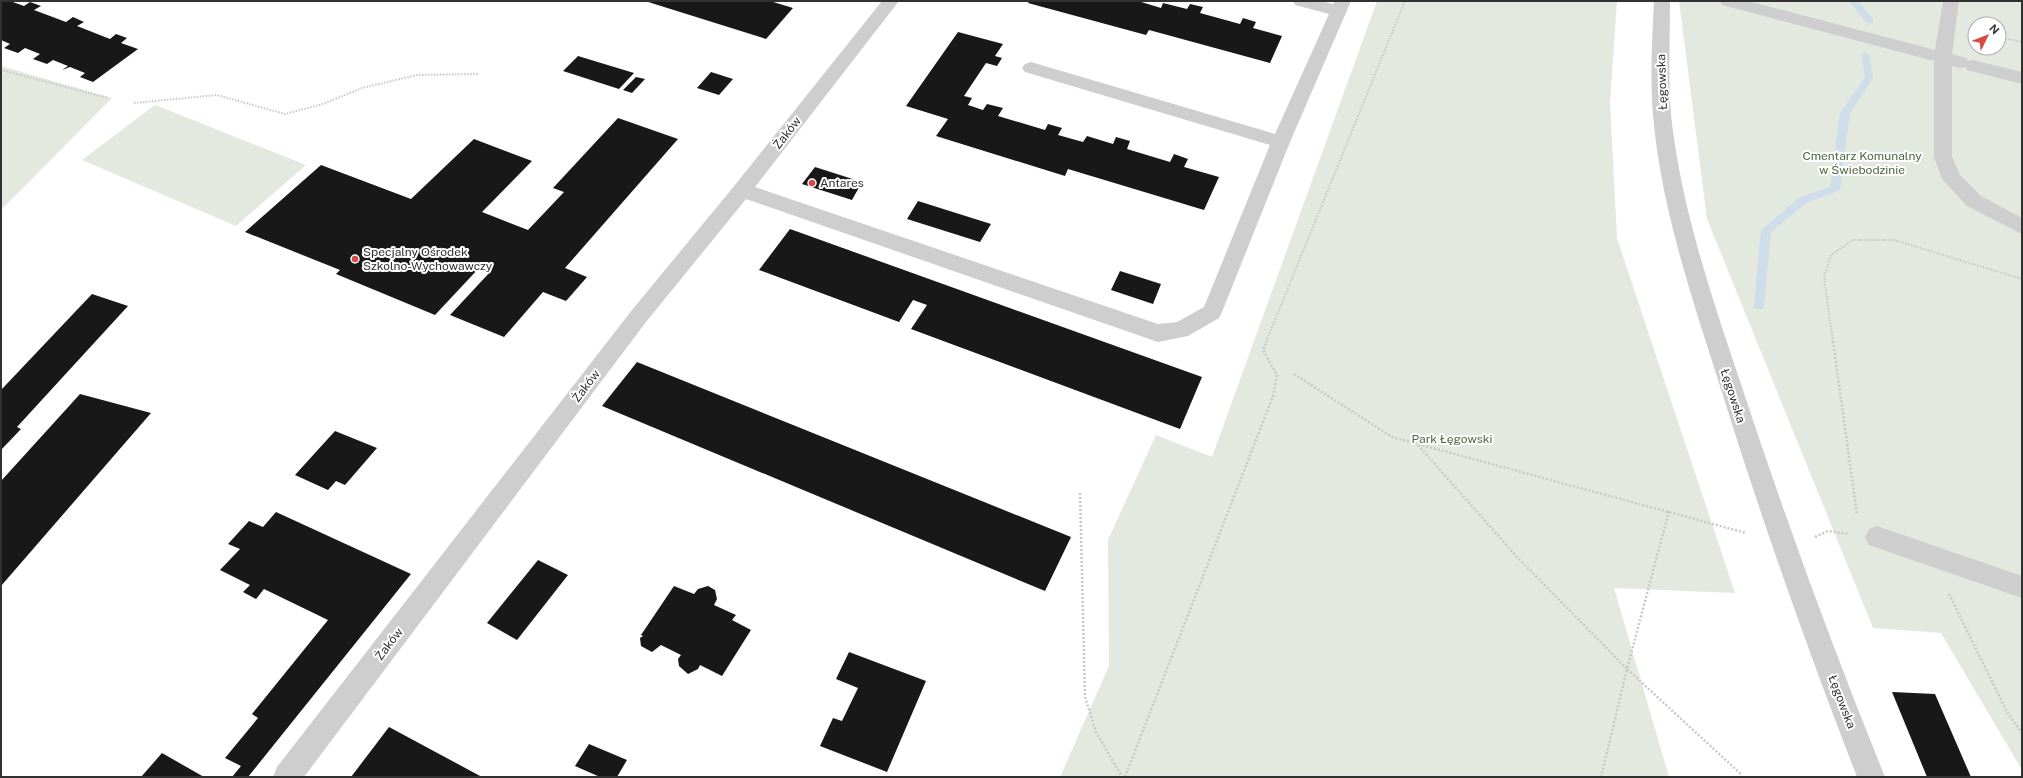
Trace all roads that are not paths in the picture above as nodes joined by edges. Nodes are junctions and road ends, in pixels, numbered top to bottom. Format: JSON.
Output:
{"nodes":[{"id":1,"x":891,"y":1,"type":"edge"},
{"id":2,"x":1301,"y":1,"type":"edge"},
{"id":3,"x":1662,"y":1,"type":"edge"},
{"id":4,"x":1728,"y":1,"type":"edge"},
{"id":5,"x":1951,"y":1,"type":"edge"},
{"id":6,"x":1341,"y":6,"type":"edge"},
{"id":7,"x":1959,"y":62,"type":"junction"},
{"id":8,"x":1031,"y":68,"type":"dead end"},
{"id":9,"x":2022,"y":78,"type":"edge"},
{"id":10,"x":1280,"y":142,"type":"junction"},
{"id":11,"x":742,"y":190,"type":"junction"},
{"id":12,"x":2022,"y":227,"type":"edge"},
{"id":13,"x":1877,"y":537,"type":"road end"},
{"id":14,"x":2022,"y":588,"type":"edge"},
{"id":15,"x":287,"y":777,"type":"edge"},
{"id":16,"x":1871,"y":777,"type":"edge"}],
"edges":[{"from":1,"to":11,"type":"street","name":"Żaków"},
{"from":2,"to":6,"type":"street"},
{"from":3,"to":16,"type":"street","name":"Łęgowska"},
{"from":4,"to":7,"type":"street"},
{"from":5,"to":7,"type":"street"},
{"from":6,"to":10,"type":"street"},
{"from":7,"to":9,"type":"street"},
{"from":7,"to":12,"type":"street"},
{"from":8,"to":10,"type":"street"},
{"from":10,"to":11,"type":"street"},
{"from":11,"to":15,"type":"street","name":"Żaków"},
{"from":13,"to":14,"type":"street"}]}
